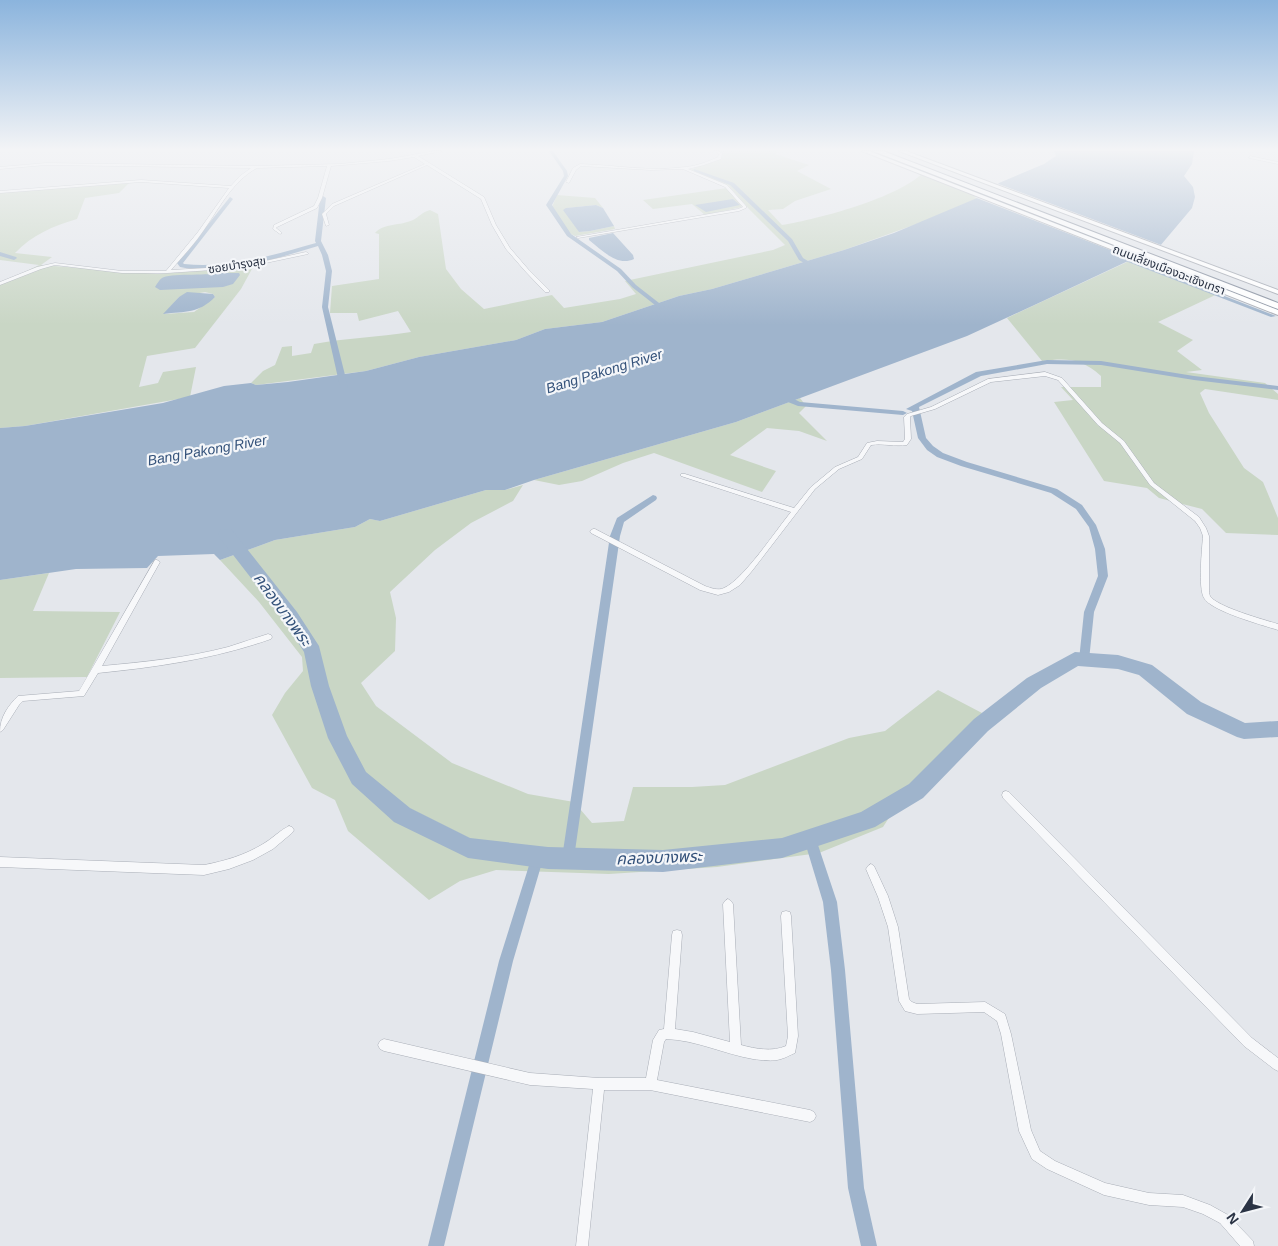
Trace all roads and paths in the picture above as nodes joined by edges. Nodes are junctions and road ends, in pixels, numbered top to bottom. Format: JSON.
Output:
{"nodes":[{"id":1,"x":217,"y":209,"type":"edge"},
{"id":2,"x":311,"y":209,"type":"edge"},
{"id":3,"x":329,"y":209,"type":"edge"},
{"id":4,"x":487,"y":209,"type":"edge"},
{"id":5,"x":741,"y":209,"type":"edge"},
{"id":6,"x":1037,"y":209,"type":"edge"},
{"id":7,"x":1048,"y":209,"type":"edge"},
{"id":8,"x":326,"y":225,"type":"dead end"},
{"id":9,"x":280,"y":233,"type":"dead end"},
{"id":10,"x":578,"y":237,"type":"dead end"},
{"id":11,"x":306,"y":253,"type":"dead end"},
{"id":12,"x":167,"y":272,"type":"junction"},
{"id":13,"x":0,"y":284,"type":"edge"},
{"id":14,"x":547,"y":291,"type":"dead end"},
{"id":15,"x":1269,"y":297,"type":"edge"},
{"id":16,"x":1278,"y":306,"type":"edge"},
{"id":17,"x":1278,"y":313,"type":"edge"},
{"id":18,"x":683,"y":475,"type":"dead end"},
{"id":19,"x":796,"y":511,"type":"junction"},
{"id":20,"x":593,"y":531,"type":"dead end"},
{"id":21,"x":157,"y":562,"type":"dead end"},
{"id":22,"x":1278,"y":627,"type":"edge"},
{"id":23,"x":268,"y":637,"type":"dead end"},
{"id":24,"x":96,"y":670,"type":"junction"},
{"id":25,"x":0,"y":728,"type":"edge"},
{"id":26,"x":1006,"y":795,"type":"dead end"},
{"id":27,"x":289,"y":830,"type":"dead end"},
{"id":28,"x":0,"y":862,"type":"edge"},
{"id":29,"x":871,"y":869,"type":"dead end"},
{"id":30,"x":728,"y":904,"type":"dead end"},
{"id":31,"x":786,"y":916,"type":"dead end"},
{"id":32,"x":677,"y":935,"type":"dead end"},
{"id":33,"x":669,"y":1034,"type":"junction"},
{"id":34,"x":384,"y":1045,"type":"dead end"},
{"id":35,"x":736,"y":1049,"type":"junction"},
{"id":36,"x":1278,"y":1064,"type":"edge"},
{"id":37,"x":599,"y":1084,"type":"junction"},
{"id":38,"x":650,"y":1084,"type":"junction"},
{"id":39,"x":810,"y":1116,"type":"dead end"},
{"id":40,"x":582,"y":1246,"type":"edge"},
{"id":41,"x":1248,"y":1246,"type":"edge"}],
"edges":[{"from":1,"to":12,"type":"street"},
{"from":2,"to":9,"type":"street"},
{"from":3,"to":8,"type":"street"},
{"from":4,"to":14,"type":"street"},
{"from":5,"to":10,"type":"street"},
{"from":6,"to":15,"type":"highway","name":"ถนนเลี่ยงเมืองฉะเชิงเทรา"},
{"from":7,"to":15,"type":"main road","name":"ถนนเลี่ยงเมืองฉะเชิงเทรา"},
{"from":11,"to":12,"type":"street","name":"ซอยบำรุงสุข"},
{"from":12,"to":13,"type":"street","name":"ซอยบำรุงสุข"},
{"from":15,"to":16,"type":"highway","name":"ถนนเลี่ยงเมืองฉะเชิงเทรา"},
{"from":15,"to":17,"type":"main road","name":"ถนนเลี่ยงเมืองฉะเชิงเทรา"},
{"from":18,"to":19,"type":"street"},
{"from":19,"to":20,"type":"street"},
{"from":19,"to":22,"type":"street"},
{"from":21,"to":24,"type":"street"},
{"from":23,"to":24,"type":"street"},
{"from":24,"to":25,"type":"street"},
{"from":26,"to":36,"type":"street"},
{"from":27,"to":28,"type":"street"},
{"from":29,"to":41,"type":"street"},
{"from":30,"to":35,"type":"street"},
{"from":31,"to":35,"type":"street"},
{"from":32,"to":33,"type":"street"},
{"from":33,"to":35,"type":"street"},
{"from":33,"to":38,"type":"street"},
{"from":34,"to":37,"type":"street"},
{"from":37,"to":38,"type":"street"},
{"from":37,"to":40,"type":"street"},
{"from":38,"to":39,"type":"street"}]}
